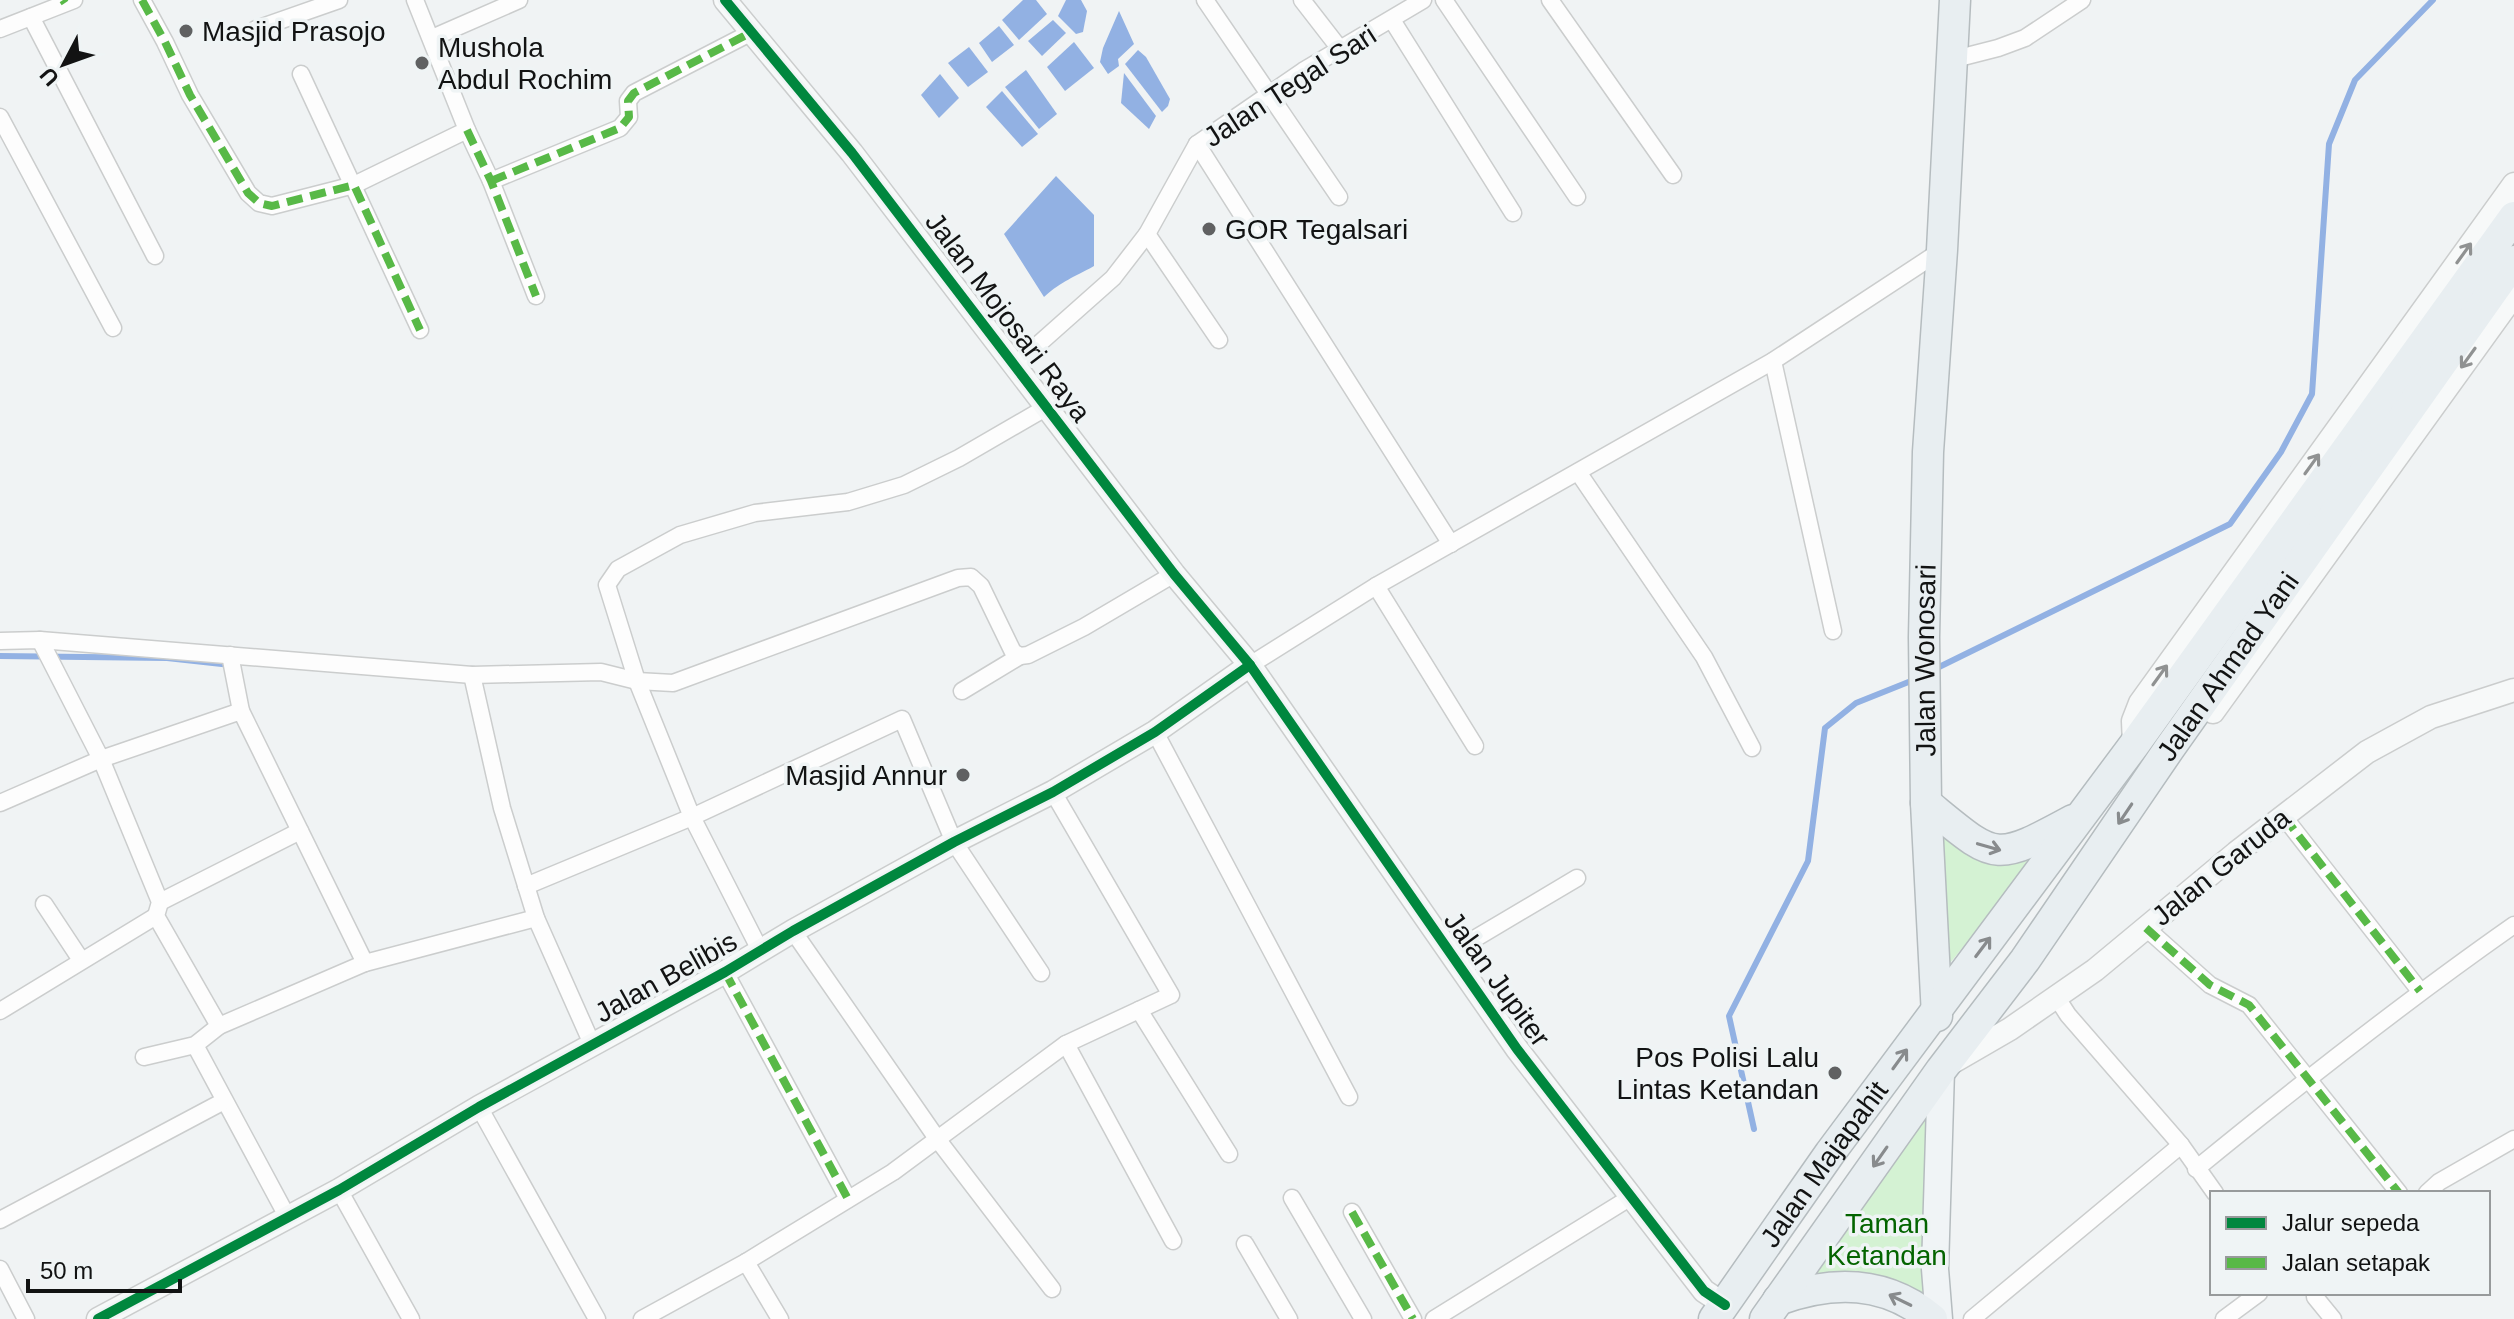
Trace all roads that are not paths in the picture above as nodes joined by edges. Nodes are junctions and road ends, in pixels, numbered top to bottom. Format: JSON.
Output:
{"nodes":[{"id":1,"x":142,"y":0,"type":"edge"},
{"id":2,"x":339,"y":0,"type":"edge"},
{"id":3,"x":415,"y":0,"type":"edge"},
{"id":4,"x":519,"y":0,"type":"edge"},
{"id":5,"x":725,"y":0,"type":"edge"},
{"id":6,"x":1205,"y":0,"type":"edge"},
{"id":7,"x":1302,"y":0,"type":"edge"},
{"id":8,"x":1423,"y":0,"type":"edge"},
{"id":9,"x":1444,"y":0,"type":"edge"},
{"id":10,"x":1550,"y":0,"type":"edge"},
{"id":11,"x":1955,"y":0,"type":"edge"},
{"id":12,"x":2082,"y":0,"type":"edge"},
{"id":13,"x":67,"y":1,"type":"edge"},
{"id":14,"x":1405,"y":5,"type":"edge"},
{"id":15,"x":31,"y":17,"type":"junction"},
{"id":16,"x":1392,"y":20,"type":"junction"},
{"id":17,"x":0,"y":29,"type":"edge"},
{"id":18,"x":256,"y":29,"type":"dead end"},
{"id":19,"x":752,"y":32,"type":"junction"},
{"id":20,"x":432,"y":38,"type":"junction"},
{"id":21,"x":1340,"y":49,"type":"junction"},
{"id":22,"x":1951,"y":60,"type":"junction"},
{"id":23,"x":301,"y":74,"type":"dead end"},
{"id":24,"x":1269,"y":94,"type":"junction"},
{"id":25,"x":0,"y":117,"type":"edge"},
{"id":26,"x":467,"y":130,"type":"junction"},
{"id":27,"x":1197,"y":144,"type":"junction"},
{"id":28,"x":1673,"y":175,"type":"dead end"},
{"id":29,"x":491,"y":181,"type":"junction"},
{"id":30,"x":2514,"y":184,"type":"edge"},
{"id":31,"x":354,"y":185,"type":"junction"},
{"id":32,"x":1339,"y":197,"type":"dead end"},
{"id":33,"x":1577,"y":197,"type":"dead end"},
{"id":34,"x":1513,"y":213,"type":"dead end"},
{"id":35,"x":2514,"y":217,"type":"edge"},
{"id":36,"x":1147,"y":234,"type":"junction"},
{"id":37,"x":1942,"y":250,"type":"junction"},
{"id":38,"x":155,"y":256,"type":"dead end"},
{"id":39,"x":2514,"y":261,"type":"edge"},
{"id":40,"x":2514,"y":295,"type":"edge"},
{"id":41,"x":536,"y":296,"type":"dead end"},
{"id":42,"x":113,"y":328,"type":"dead end"},
{"id":43,"x":420,"y":330,"type":"dead end"},
{"id":44,"x":1219,"y":340,"type":"dead end"},
{"id":45,"x":1773,"y":361,"type":"junction"},
{"id":46,"x":1015,"y":365,"type":"junction"},
{"id":47,"x":1047,"y":407,"type":"junction"},
{"id":48,"x":1578,"y":472,"type":"junction"},
{"id":49,"x":1451,"y":544,"type":"junction"},
{"id":50,"x":1174,"y":574,"type":"junction"},
{"id":51,"x":1376,"y":586,"type":"junction"},
{"id":52,"x":1833,"y":631,"type":"dead end"},
{"id":53,"x":40,"y":640,"type":"junction"},
{"id":54,"x":0,"y":641,"type":"edge"},
{"id":55,"x":230,"y":655,"type":"junction"},
{"id":56,"x":1020,"y":656,"type":"junction"},
{"id":57,"x":1250,"y":665,"type":"junction"},
{"id":58,"x":472,"y":675,"type":"junction"},
{"id":59,"x":637,"y":681,"type":"junction"},
{"id":60,"x":962,"y":691,"type":"dead end"},
{"id":61,"x":2513,"y":694,"type":"edge"},
{"id":62,"x":241,"y":711,"type":"junction"},
{"id":63,"x":1155,"y":732,"type":"junction"},
{"id":64,"x":2134,"y":745,"type":"junction"},
{"id":65,"x":1475,"y":746,"type":"dead end"},
{"id":66,"x":1752,"y":748,"type":"dead end"},
{"id":67,"x":2169,"y":749,"type":"junction"},
{"id":68,"x":101,"y":759,"type":"junction"},
{"id":69,"x":1053,"y":792,"type":"junction"},
{"id":70,"x":0,"y":803,"type":"edge"},
{"id":71,"x":1926,"y":803,"type":"junction"},
{"id":72,"x":2083,"y":814,"type":"junction"},
{"id":73,"x":692,"y":817,"type":"junction"},
{"id":74,"x":2284,"y":817,"type":"junction"},
{"id":75,"x":300,"y":831,"type":"junction"},
{"id":76,"x":954,"y":842,"type":"junction"},
{"id":77,"x":1577,"y":878,"type":"dead end"},
{"id":78,"x":526,"y":886,"type":"junction"},
{"id":79,"x":44,"y":904,"type":"dead end"},
{"id":80,"x":158,"y":909,"type":"junction"},
{"id":81,"x":536,"y":918,"type":"junction"},
{"id":82,"x":2514,"y":925,"type":"edge"},
{"id":83,"x":2146,"y":928,"type":"junction"},
{"id":84,"x":793,"y":931,"type":"junction"},
{"id":85,"x":761,"y":952,"type":"junction"},
{"id":86,"x":1449,"y":954,"type":"junction"},
{"id":87,"x":81,"y":960,"type":"junction"},
{"id":88,"x":365,"y":963,"type":"junction"},
{"id":89,"x":725,"y":972,"type":"junction"},
{"id":90,"x":1041,"y":973,"type":"dead end"},
{"id":91,"x":2420,"y":991,"type":"junction"},
{"id":92,"x":2057,"y":998,"type":"junction"},
{"id":93,"x":1936,"y":1009,"type":"junction"},
{"id":94,"x":1139,"y":1010,"type":"junction"},
{"id":95,"x":0,"y":1011,"type":"edge"},
{"id":96,"x":219,"y":1026,"type":"junction"},
{"id":97,"x":592,"y":1044,"type":"junction"},
{"id":98,"x":1066,"y":1044,"type":"junction"},
{"id":99,"x":195,"y":1045,"type":"junction"},
{"id":100,"x":144,"y":1057,"type":"dead end"},
{"id":101,"x":1941,"y":1070,"type":"junction"},
{"id":102,"x":2308,"y":1078,"type":"junction"},
{"id":103,"x":1349,"y":1097,"type":"dead end"},
{"id":104,"x":224,"y":1101,"type":"junction"},
{"id":105,"x":479,"y":1107,"type":"junction"},
{"id":106,"x":2514,"y":1139,"type":"edge"},
{"id":107,"x":938,"y":1140,"type":"junction"},
{"id":108,"x":2181,"y":1145,"type":"junction"},
{"id":109,"x":1229,"y":1154,"type":"dead end"},
{"id":110,"x":2196,"y":1169,"type":"junction"},
{"id":111,"x":339,"y":1190,"type":"junction"},
{"id":112,"x":2213,"y":1191,"type":"edge"},
{"id":113,"x":2397,"y":1191,"type":"edge"},
{"id":114,"x":2429,"y":1191,"type":"edge"},
{"id":115,"x":1631,"y":1197,"type":"junction"},
{"id":116,"x":1292,"y":1198,"type":"dead end"},
{"id":117,"x":848,"y":1199,"type":"junction"},
{"id":118,"x":1352,"y":1212,"type":"dead end"},
{"id":119,"x":288,"y":1218,"type":"junction"},
{"id":120,"x":0,"y":1220,"type":"edge"},
{"id":121,"x":1173,"y":1241,"type":"dead end"},
{"id":122,"x":1245,"y":1244,"type":"dead end"},
{"id":123,"x":746,"y":1262,"type":"junction"},
{"id":124,"x":0,"y":1269,"type":"edge"},
{"id":125,"x":1052,"y":1289,"type":"dead end"},
{"id":126,"x":2256,"y":1295,"type":"edge"},
{"id":127,"x":2315,"y":1295,"type":"edge"},
{"id":128,"x":1771,"y":1310,"type":"edge"},
{"id":129,"x":1720,"y":1312,"type":"edge"},
{"id":130,"x":26,"y":1319,"type":"edge"},
{"id":131,"x":98,"y":1319,"type":"edge"},
{"id":132,"x":411,"y":1319,"type":"edge"},
{"id":133,"x":597,"y":1319,"type":"edge"},
{"id":134,"x":642,"y":1319,"type":"edge"},
{"id":135,"x":780,"y":1319,"type":"edge"},
{"id":136,"x":1289,"y":1319,"type":"edge"},
{"id":137,"x":1363,"y":1319,"type":"edge"},
{"id":138,"x":1413,"y":1319,"type":"edge"},
{"id":139,"x":1434,"y":1319,"type":"edge"},
{"id":140,"x":1932,"y":1319,"type":"edge"},
{"id":141,"x":1939,"y":1319,"type":"edge"},
{"id":142,"x":1972,"y":1319,"type":"edge"},
{"id":143,"x":2224,"y":1319,"type":"edge"},
{"id":144,"x":2333,"y":1319,"type":"edge"}],
"edges":[{"from":1,"to":31,"type":"street"},
{"from":2,"to":18,"type":"street"},
{"from":3,"to":20,"type":"street"},
{"from":4,"to":20,"type":"street"},
{"from":5,"to":19,"type":"street","name":"Jalan Mojosari Raya"},
{"from":6,"to":24,"type":"street"},
{"from":7,"to":21,"type":"street"},
{"from":8,"to":14,"type":"street","name":"Jalan Tegal Sari"},
{"from":9,"to":33,"type":"street"},
{"from":10,"to":28,"type":"street"},
{"from":11,"to":22,"type":"highway","name":"Jalan Wonosari"},
{"from":12,"to":22,"type":"street"},
{"from":13,"to":15,"type":"street"},
{"from":14,"to":16,"type":"street","name":"Jalan Tegal Sari"},
{"from":15,"to":17,"type":"street"},
{"from":15,"to":38,"type":"street"},
{"from":16,"to":21,"type":"street","name":"Jalan Tegal Sari"},
{"from":16,"to":34,"type":"street"},
{"from":19,"to":29,"type":"street"},
{"from":19,"to":46,"type":"street","name":"Jalan Mojosari Raya"},
{"from":20,"to":26,"type":"street"},
{"from":21,"to":24,"type":"street","name":"Jalan Tegal Sari"},
{"from":22,"to":37,"type":"highway","name":"Jalan Wonosari"},
{"from":23,"to":31,"type":"street"},
{"from":24,"to":27,"type":"street","name":"Jalan Tegal Sari"},
{"from":24,"to":32,"type":"street"},
{"from":25,"to":42,"type":"street"},
{"from":26,"to":29,"type":"street"},
{"from":26,"to":31,"type":"street"},
{"from":27,"to":36,"type":"street","name":"Jalan Tegal Sari"},
{"from":27,"to":49,"type":"street"},
{"from":29,"to":41,"type":"street"},
{"from":64,"to":30,"type":"street","one_way":true},
{"from":31,"to":43,"type":"street"},
{"from":35,"to":64,"type":"highway","name":"Jalan Ahmad Yani"},
{"from":36,"to":44,"type":"street"},
{"from":36,"to":46,"type":"street","name":"Jalan Tegal Sari"},
{"from":37,"to":45,"type":"street"},
{"from":37,"to":71,"type":"highway","name":"Jalan Wonosari"},
{"from":39,"to":67,"type":"highway","name":"Jalan Ahmad Yani"},
{"from":40,"to":67,"type":"street","one_way":true},
{"from":45,"to":48,"type":"street"},
{"from":45,"to":52,"type":"street"},
{"from":46,"to":47,"type":"street","name":"Jalan Mojosari Raya"},
{"from":47,"to":50,"type":"street","name":"Jalan Mojosari Raya"},
{"from":47,"to":59,"type":"street"},
{"from":48,"to":49,"type":"street"},
{"from":48,"to":66,"type":"street"},
{"from":49,"to":51,"type":"street"},
{"from":50,"to":56,"type":"street"},
{"from":50,"to":57,"type":"street","name":"Jalan Mojosari Raya"},
{"from":51,"to":57,"type":"street"},
{"from":51,"to":65,"type":"street"},
{"from":53,"to":54,"type":"street"},
{"from":53,"to":55,"type":"street"},
{"from":53,"to":68,"type":"street"},
{"from":55,"to":58,"type":"street"},
{"from":55,"to":62,"type":"street"},
{"from":56,"to":59,"type":"street"},
{"from":56,"to":60,"type":"street"},
{"from":57,"to":63,"type":"street","name":"Jalan Belibis"},
{"from":57,"to":86,"type":"street","name":"Jalan Jupiter"},
{"from":58,"to":59,"type":"street"},
{"from":58,"to":78,"type":"street"},
{"from":59,"to":73,"type":"street"},
{"from":61,"to":74,"type":"street","name":"Jalan Garuda"},
{"from":62,"to":68,"type":"street"},
{"from":62,"to":75,"type":"street"},
{"from":63,"to":69,"type":"street","name":"Jalan Belibis"},
{"from":63,"to":103,"type":"street"},
{"from":64,"to":72,"type":"highway","name":"Jalan Ahmad Yani"},
{"from":67,"to":101,"type":"highway","name":"Jalan Ahmad Yani","one_way":true},
{"from":68,"to":70,"type":"street"},
{"from":68,"to":80,"type":"street"},
{"from":69,"to":76,"type":"street","name":"Jalan Belibis"},
{"from":69,"to":94,"type":"street"},
{"from":71,"to":72,"type":"highway","one_way":true},
{"from":71,"to":93,"type":"highway","name":"Jalan Wonosari"},
{"from":93,"to":72,"type":"highway","name":"Jalan Ahmad Yani","one_way":true},
{"from":73,"to":76,"type":"street"},
{"from":73,"to":78,"type":"street"},
{"from":73,"to":85,"type":"street"},
{"from":74,"to":83,"type":"street","name":"Jalan Garuda"},
{"from":74,"to":91,"type":"street"},
{"from":75,"to":80,"type":"street"},
{"from":75,"to":88,"type":"street"},
{"from":76,"to":84,"type":"street","name":"Jalan Belibis"},
{"from":76,"to":90,"type":"street"},
{"from":77,"to":86,"type":"street"},
{"from":78,"to":81,"type":"street"},
{"from":79,"to":87,"type":"street"},
{"from":80,"to":87,"type":"street"},
{"from":80,"to":96,"type":"street"},
{"from":81,"to":88,"type":"street"},
{"from":81,"to":97,"type":"street"},
{"from":82,"to":91,"type":"street"},
{"from":83,"to":92,"type":"street","name":"Jalan Garuda"},
{"from":83,"to":102,"type":"street"},
{"from":84,"to":85,"type":"street","name":"Jalan Belibis"},
{"from":84,"to":107,"type":"street"},
{"from":85,"to":89,"type":"street","name":"Jalan Belibis"},
{"from":86,"to":115,"type":"street","name":"Jalan Jupiter"},
{"from":87,"to":95,"type":"street"},
{"from":88,"to":96,"type":"street"},
{"from":89,"to":97,"type":"street","name":"Jalan Belibis"},
{"from":89,"to":117,"type":"street"},
{"from":91,"to":102,"type":"street"},
{"from":92,"to":101,"type":"street","name":"Jalan Garuda"},
{"from":92,"to":108,"type":"street"},
{"from":93,"to":101,"type":"highway","name":"Jalan Wonosari"},
{"from":129,"to":93,"type":"highway","name":"Jalan Majapahit","one_way":true},
{"from":94,"to":98,"type":"street"},
{"from":94,"to":109,"type":"street"},
{"from":96,"to":99,"type":"street"},
{"from":97,"to":105,"type":"street","name":"Jalan Belibis"},
{"from":98,"to":107,"type":"street"},
{"from":98,"to":121,"type":"street"},
{"from":99,"to":100,"type":"street"},
{"from":99,"to":104,"type":"street"},
{"from":101,"to":128,"type":"highway","name":"Jalan Majapahit","one_way":true},
{"from":101,"to":141,"type":"main road","name":"Jalan Wonosari"},
{"from":102,"to":110,"type":"street"},
{"from":102,"to":113,"type":"street"},
{"from":104,"to":119,"type":"street"},
{"from":104,"to":120,"type":"street"},
{"from":105,"to":111,"type":"street","name":"Jalan Belibis"},
{"from":105,"to":133,"type":"street"},
{"from":106,"to":114,"type":"street"},
{"from":107,"to":117,"type":"street"},
{"from":107,"to":125,"type":"street"},
{"from":108,"to":110,"type":"street"},
{"from":108,"to":142,"type":"street"},
{"from":110,"to":112,"type":"street"},
{"from":111,"to":119,"type":"street","name":"Jalan Belibis"},
{"from":111,"to":132,"type":"street"},
{"from":115,"to":129,"type":"street","name":"Jalan Jupiter"},
{"from":115,"to":139,"type":"street"},
{"from":116,"to":137,"type":"street"},
{"from":117,"to":123,"type":"street"},
{"from":118,"to":138,"type":"street"},
{"from":119,"to":131,"type":"street","name":"Jalan Belibis"},
{"from":122,"to":136,"type":"street"},
{"from":123,"to":134,"type":"street"},
{"from":123,"to":135,"type":"street"},
{"from":124,"to":130,"type":"street"},
{"from":126,"to":143,"type":"street"},
{"from":127,"to":144,"type":"street"},
{"from":140,"to":128,"type":"highway","one_way":true}]}
